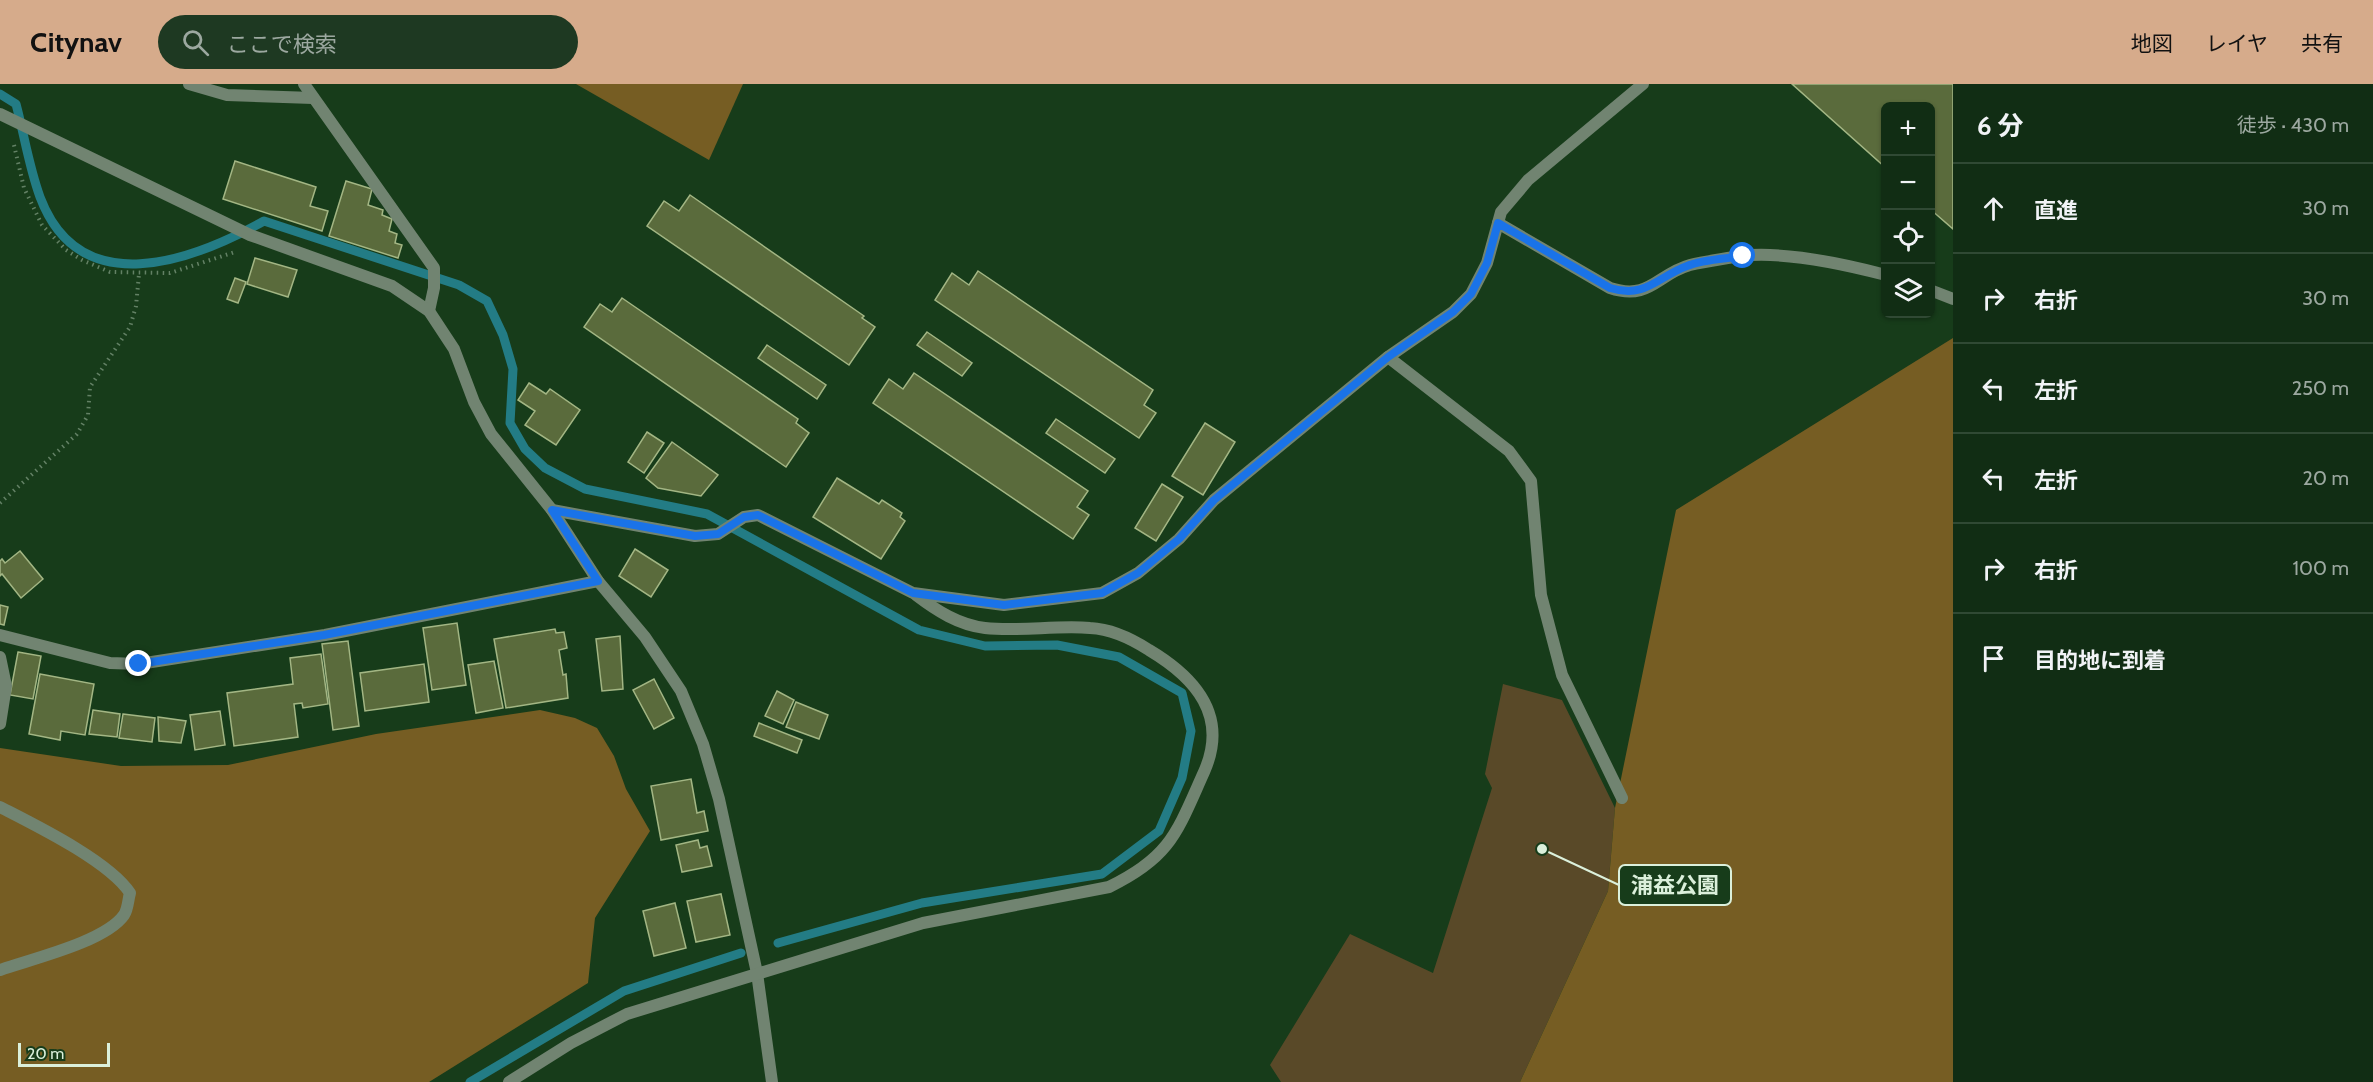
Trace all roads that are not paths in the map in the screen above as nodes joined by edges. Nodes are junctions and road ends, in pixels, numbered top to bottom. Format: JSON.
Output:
{"nodes":[{"id":1,"x":189,"y":84,"type":"edge"},
{"id":2,"x":304,"y":84,"type":"edge"},
{"id":3,"x":1643,"y":84,"type":"edge"},
{"id":4,"x":313,"y":98,"type":"junction"},
{"id":5,"x":4,"y":116,"type":"edge"},
{"id":6,"x":1498,"y":223,"type":"junction"},
{"id":7,"x":1881,"y":274,"type":"edge"},
{"id":8,"x":1935,"y":292,"type":"edge"},
{"id":9,"x":1953,"y":299,"type":"edge"},
{"id":10,"x":429,"y":311,"type":"junction"},
{"id":11,"x":1388,"y":357,"type":"junction"},
{"id":12,"x":552,"y":510,"type":"junction"},
{"id":13,"x":598,"y":581,"type":"junction"},
{"id":14,"x":913,"y":593,"type":"junction"},
{"id":15,"x":0,"y":635,"type":"edge"},
{"id":16,"x":0,"y":657,"type":"edge"},
{"id":17,"x":0,"y":724,"type":"edge"},
{"id":18,"x":1622,"y":798,"type":"dead end"},
{"id":19,"x":0,"y":807,"type":"edge"},
{"id":20,"x":0,"y":970,"type":"edge"},
{"id":21,"x":757,"y":973,"type":"junction"},
{"id":22,"x":509,"y":1082,"type":"edge"},
{"id":23,"x":772,"y":1082,"type":"edge"}],
"edges":[{"from":1,"to":4,"type":"street"},
{"from":2,"to":4,"type":"street"},
{"from":3,"to":6,"type":"street"},
{"from":4,"to":10,"type":"street"},
{"from":5,"to":10,"type":"street"},
{"from":6,"to":7,"type":"street"},
{"from":6,"to":11,"type":"street"},
{"from":8,"to":9,"type":"street"},
{"from":10,"to":12,"type":"street"},
{"from":11,"to":14,"type":"street"},
{"from":11,"to":18,"type":"street"},
{"from":12,"to":13,"type":"street"},
{"from":12,"to":14,"type":"street"},
{"from":13,"to":15,"type":"street"},
{"from":13,"to":21,"type":"street"},
{"from":14,"to":21,"type":"street"},
{"from":16,"to":17,"type":"street"},
{"from":19,"to":20,"type":"street"},
{"from":21,"to":22,"type":"street"},
{"from":21,"to":23,"type":"street"}]}
